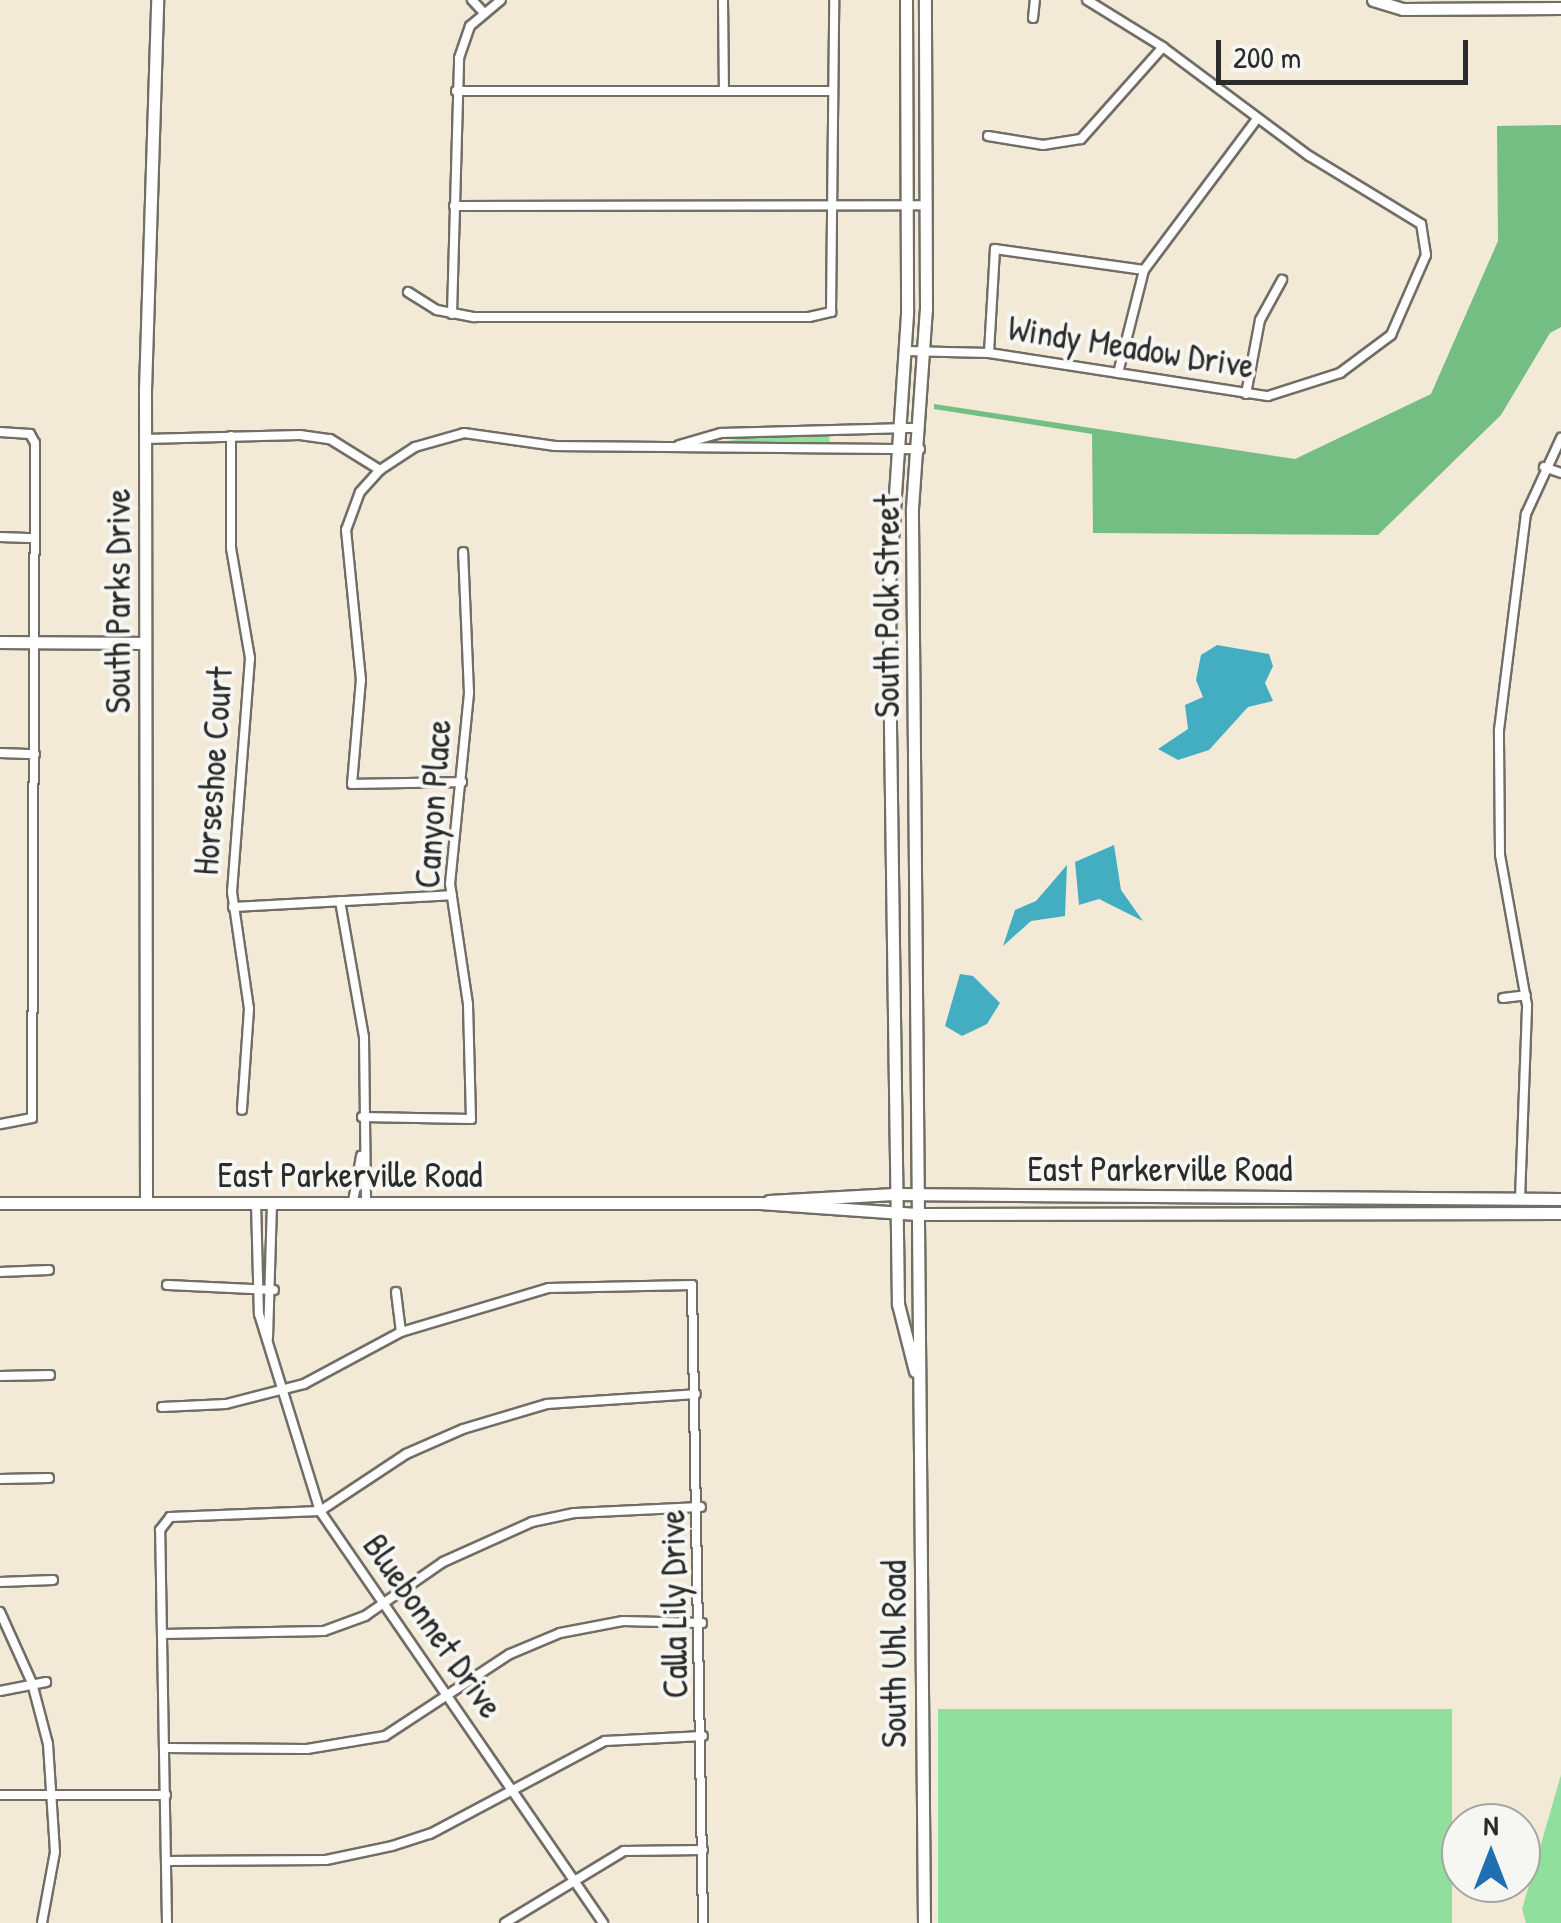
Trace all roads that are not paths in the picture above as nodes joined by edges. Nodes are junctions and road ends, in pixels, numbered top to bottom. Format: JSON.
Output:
{"nodes":[{"id":1,"x":157,"y":0,"type":"edge"},
{"id":2,"x":472,"y":0,"type":"edge"},
{"id":3,"x":502,"y":0,"type":"edge"},
{"id":4,"x":723,"y":0,"type":"edge"},
{"id":5,"x":834,"y":0,"type":"edge"},
{"id":6,"x":906,"y":0,"type":"edge"},
{"id":7,"x":925,"y":0,"type":"edge"},
{"id":8,"x":1036,"y":0,"type":"edge"},
{"id":9,"x":1087,"y":0,"type":"edge"},
{"id":10,"x":1373,"y":0,"type":"edge"},
{"id":11,"x":1438,"y":5,"type":"edge"},
{"id":12,"x":1561,"y":8,"type":"edge"},
{"id":13,"x":483,"y":12,"type":"junction"},
{"id":14,"x":1033,"y":18,"type":"dead end"},
{"id":15,"x":1163,"y":47,"type":"junction"},
{"id":16,"x":724,"y":91,"type":"junction"},
{"id":17,"x":832,"y":91,"type":"junction"},
{"id":18,"x":456,"y":92,"type":"junction"},
{"id":19,"x":1257,"y":119,"type":"junction"},
{"id":20,"x":988,"y":136,"type":"dead end"},
{"id":21,"x":832,"y":203,"type":"junction"},
{"id":22,"x":927,"y":205,"type":"junction"},
{"id":23,"x":454,"y":206,"type":"junction"},
{"id":24,"x":906,"y":206,"type":"junction"},
{"id":25,"x":1144,"y":270,"type":"junction"},
{"id":26,"x":1282,"y":280,"type":"dead end"},
{"id":27,"x":408,"y":292,"type":"dead end"},
{"id":28,"x":452,"y":314,"type":"junction"},
{"id":29,"x":905,"y":351,"type":"junction"},
{"id":30,"x":925,"y":352,"type":"junction"},
{"id":31,"x":989,"y":353,"type":"junction"},
{"id":32,"x":1118,"y":373,"type":"junction"},
{"id":33,"x":1246,"y":394,"type":"junction"},
{"id":34,"x":900,"y":427,"type":"junction"},
{"id":35,"x":922,"y":428,"type":"junction"},
{"id":36,"x":838,"y":429,"type":"junction"},
{"id":37,"x":0,"y":432,"type":"edge"},
{"id":38,"x":231,"y":436,"type":"junction"},
{"id":39,"x":1561,"y":438,"type":"edge"},
{"id":40,"x":145,"y":439,"type":"junction"},
{"id":41,"x":672,"y":447,"type":"junction"},
{"id":42,"x":838,"y":448,"type":"junction"},
{"id":43,"x":898,"y":448,"type":"junction"},
{"id":44,"x":920,"y":449,"type":"junction"},
{"id":45,"x":1544,"y":466,"type":"junction"},
{"id":46,"x":380,"y":470,"type":"junction"},
{"id":47,"x":1561,"y":473,"type":"edge"},
{"id":48,"x":0,"y":537,"type":"edge"},
{"id":49,"x":34,"y":538,"type":"junction"},
{"id":50,"x":464,"y":552,"type":"dead end"},
{"id":51,"x":0,"y":642,"type":"edge"},
{"id":52,"x":34,"y":642,"type":"junction"},
{"id":53,"x":146,"y":643,"type":"junction"},
{"id":54,"x":0,"y":753,"type":"edge"},
{"id":55,"x":35,"y":754,"type":"junction"},
{"id":56,"x":462,"y":782,"type":"junction"},
{"id":57,"x":452,"y":895,"type":"junction"},
{"id":58,"x":340,"y":901,"type":"junction"},
{"id":59,"x":232,"y":906,"type":"junction"},
{"id":60,"x":1526,"y":996,"type":"junction"},
{"id":61,"x":1503,"y":998,"type":"dead end"},
{"id":62,"x":242,"y":1110,"type":"dead end"},
{"id":63,"x":362,"y":1117,"type":"junction"},
{"id":64,"x":0,"y":1124,"type":"edge"},
{"id":65,"x":894,"y":1194,"type":"junction"},
{"id":66,"x":917,"y":1194,"type":"junction"},
{"id":67,"x":1236,"y":1197,"type":"junction"},
{"id":68,"x":1415,"y":1198,"type":"junction"},
{"id":69,"x":1561,"y":1200,"type":"edge"},
{"id":70,"x":256,"y":1202,"type":"junction"},
{"id":71,"x":272,"y":1202,"type":"junction"},
{"id":72,"x":359,"y":1202,"type":"junction"},
{"id":73,"x":0,"y":1203,"type":"edge"},
{"id":74,"x":146,"y":1203,"type":"junction"},
{"id":75,"x":760,"y":1203,"type":"junction"},
{"id":76,"x":1521,"y":1206,"type":"junction"},
{"id":77,"x":894,"y":1213,"type":"junction"},
{"id":78,"x":1236,"y":1213,"type":"junction"},
{"id":79,"x":1416,"y":1213,"type":"junction"},
{"id":80,"x":1561,"y":1213,"type":"edge"},
{"id":81,"x":917,"y":1214,"type":"junction"},
{"id":82,"x":50,"y":1270,"type":"dead end"},
{"id":83,"x":0,"y":1272,"type":"edge"},
{"id":84,"x":167,"y":1285,"type":"dead end"},
{"id":85,"x":257,"y":1289,"type":"junction"},
{"id":86,"x":274,"y":1290,"type":"junction"},
{"id":87,"x":396,"y":1292,"type":"dead end"},
{"id":88,"x":401,"y":1332,"type":"junction"},
{"id":89,"x":268,"y":1338,"type":"junction"},
{"id":90,"x":50,"y":1375,"type":"dead end"},
{"id":91,"x":0,"y":1376,"type":"edge"},
{"id":92,"x":920,"y":1385,"type":"junction"},
{"id":93,"x":279,"y":1391,"type":"junction"},
{"id":94,"x":696,"y":1394,"type":"junction"},
{"id":95,"x":162,"y":1407,"type":"dead end"},
{"id":96,"x":49,"y":1478,"type":"dead end"},
{"id":97,"x":0,"y":1479,"type":"edge"},
{"id":98,"x":700,"y":1507,"type":"junction"},
{"id":99,"x":320,"y":1512,"type":"junction"},
{"id":100,"x":53,"y":1580,"type":"dead end"},
{"id":101,"x":0,"y":1582,"type":"edge"},
{"id":102,"x":384,"y":1604,"type":"junction"},
{"id":103,"x":0,"y":1612,"type":"edge"},
{"id":104,"x":702,"y":1623,"type":"junction"},
{"id":105,"x":163,"y":1634,"type":"junction"},
{"id":106,"x":46,"y":1682,"type":"dead end"},
{"id":107,"x":32,"y":1684,"type":"junction"},
{"id":108,"x":0,"y":1691,"type":"edge"},
{"id":109,"x":448,"y":1694,"type":"junction"},
{"id":110,"x":703,"y":1736,"type":"junction"},
{"id":111,"x":166,"y":1748,"type":"junction"},
{"id":112,"x":514,"y":1791,"type":"junction"},
{"id":113,"x":53,"y":1795,"type":"junction"},
{"id":114,"x":0,"y":1796,"type":"edge"},
{"id":115,"x":166,"y":1796,"type":"junction"},
{"id":116,"x":703,"y":1850,"type":"junction"},
{"id":117,"x":166,"y":1860,"type":"junction"},
{"id":118,"x":575,"y":1883,"type":"junction"},
{"id":119,"x":42,"y":1923,"type":"edge"},
{"id":120,"x":167,"y":1923,"type":"edge"},
{"id":121,"x":506,"y":1923,"type":"edge"},
{"id":122,"x":603,"y":1923,"type":"edge"},
{"id":123,"x":703,"y":1923,"type":"edge"},
{"id":124,"x":924,"y":1923,"type":"edge"}],
"edges":[{"from":1,"to":40,"type":"main road","name":"South Parks Drive"},
{"from":2,"to":13,"type":"street"},
{"from":3,"to":13,"type":"street"},
{"from":4,"to":16,"type":"street"},
{"from":5,"to":17,"type":"street"},
{"from":6,"to":24,"type":"main road","name":"South Polk Street"},
{"from":7,"to":22,"type":"main road","name":"South Polk Street"},
{"from":8,"to":14,"type":"street"},
{"from":9,"to":15,"type":"street"},
{"from":10,"to":11,"type":"main road"},
{"from":11,"to":12,"type":"main road"},
{"from":13,"to":18,"type":"street"},
{"from":15,"to":19,"type":"street"},
{"from":15,"to":20,"type":"street"},
{"from":16,"to":17,"type":"street"},
{"from":16,"to":18,"type":"street"},
{"from":17,"to":21,"type":"street"},
{"from":18,"to":23,"type":"street"},
{"from":19,"to":25,"type":"street"},
{"from":19,"to":33,"type":"street","name":"Windy Meadow Drive"},
{"from":21,"to":23,"type":"street"},
{"from":21,"to":24,"type":"street"},
{"from":21,"to":28,"type":"street"},
{"from":22,"to":24,"type":"street"},
{"from":22,"to":30,"type":"main road","name":"South Polk Street"},
{"from":23,"to":28,"type":"street"},
{"from":24,"to":29,"type":"main road","name":"South Polk Street"},
{"from":25,"to":31,"type":"street"},
{"from":25,"to":32,"type":"street"},
{"from":26,"to":33,"type":"street"},
{"from":27,"to":28,"type":"street"},
{"from":29,"to":30,"type":"street","name":"Windy Meadow Drive"},
{"from":29,"to":34,"type":"main road","name":"South Polk Street"},
{"from":30,"to":31,"type":"street","name":"Windy Meadow Drive"},
{"from":30,"to":35,"type":"main road","name":"South Polk Street"},
{"from":31,"to":32,"type":"street","name":"Windy Meadow Drive"},
{"from":32,"to":33,"type":"street","name":"Windy Meadow Drive"},
{"from":34,"to":35,"type":"street"},
{"from":34,"to":36,"type":"street"},
{"from":34,"to":43,"type":"main road","name":"South Polk Street"},
{"from":35,"to":44,"type":"main road","name":"South Polk Street"},
{"from":36,"to":41,"type":"street"},
{"from":36,"to":42,"type":"street"},
{"from":37,"to":49,"type":"street"},
{"from":38,"to":40,"type":"street"},
{"from":38,"to":46,"type":"street"},
{"from":38,"to":59,"type":"street","name":"Horseshoe Court"},
{"from":39,"to":45,"type":"street"},
{"from":40,"to":53,"type":"main road","name":"South Parks Drive"},
{"from":41,"to":42,"type":"street"},
{"from":41,"to":46,"type":"street"},
{"from":42,"to":43,"type":"street"},
{"from":43,"to":44,"type":"street"},
{"from":43,"to":65,"type":"main road","name":"South Polk Street"},
{"from":44,"to":66,"type":"main road","name":"South Polk Street"},
{"from":45,"to":47,"type":"street"},
{"from":45,"to":60,"type":"street"},
{"from":46,"to":56,"type":"street"},
{"from":48,"to":49,"type":"street"},
{"from":49,"to":52,"type":"street"},
{"from":50,"to":56,"type":"street","name":"Canyon Place"},
{"from":51,"to":52,"type":"main road"},
{"from":52,"to":53,"type":"main road"},
{"from":52,"to":55,"type":"street"},
{"from":53,"to":74,"type":"main road","name":"South Parks Drive"},
{"from":54,"to":55,"type":"street"},
{"from":55,"to":64,"type":"street"},
{"from":56,"to":57,"type":"street","name":"Canyon Place"},
{"from":57,"to":58,"type":"street"},
{"from":57,"to":63,"type":"street","name":"Canyon Place"},
{"from":58,"to":59,"type":"street"},
{"from":58,"to":63,"type":"street"},
{"from":59,"to":62,"type":"street","name":"Horseshoe Court"},
{"from":60,"to":61,"type":"street"},
{"from":60,"to":76,"type":"street"},
{"from":63,"to":72,"type":"street"},
{"from":65,"to":66,"type":"main road","name":"East Parkerville Road"},
{"from":65,"to":75,"type":"main road","name":"East Parkerville Road"},
{"from":65,"to":77,"type":"main road","name":"South Polk Street"},
{"from":66,"to":67,"type":"main road","name":"East Parkerville Road"},
{"from":66,"to":81,"type":"main road","name":"South Polk Street"},
{"from":67,"to":68,"type":"main road","name":"East Parkerville Road"},
{"from":67,"to":78,"type":"main road"},
{"from":68,"to":76,"type":"main road","name":"East Parkerville Road"},
{"from":68,"to":79,"type":"main road"},
{"from":69,"to":76,"type":"main road","name":"East Parkerville Road"},
{"from":70,"to":71,"type":"main road","name":"East Parkerville Road"},
{"from":70,"to":74,"type":"main road","name":"East Parkerville Road"},
{"from":70,"to":85,"type":"street","name":"Bluebonnet Drive"},
{"from":71,"to":72,"type":"main road","name":"East Parkerville Road"},
{"from":71,"to":86,"type":"street","name":"Bluebonnet Drive"},
{"from":72,"to":75,"type":"main road","name":"East Parkerville Road"},
{"from":73,"to":74,"type":"main road","name":"East Parkerville Road"},
{"from":75,"to":77,"type":"main road","name":"East Parkerville Road"},
{"from":76,"to":79,"type":"main road","name":"East Parkerville Road"},
{"from":76,"to":80,"type":"main road","name":"East Parkerville Road"},
{"from":77,"to":81,"type":"main road","name":"East Parkerville Road"},
{"from":77,"to":92,"type":"main road","name":"South Uhl Road"},
{"from":78,"to":79,"type":"main road","name":"East Parkerville Road"},
{"from":78,"to":81,"type":"main road","name":"East Parkerville Road"},
{"from":81,"to":92,"type":"main road","name":"South Uhl Road"},
{"from":82,"to":83,"type":"street"},
{"from":84,"to":85,"type":"street"},
{"from":85,"to":86,"type":"street"},
{"from":85,"to":89,"type":"street","name":"Bluebonnet Drive"},
{"from":86,"to":89,"type":"street","name":"Bluebonnet Drive"},
{"from":87,"to":88,"type":"street"},
{"from":88,"to":93,"type":"street"},
{"from":88,"to":94,"type":"street","name":"Calla Lily Drive"},
{"from":89,"to":93,"type":"street","name":"Bluebonnet Drive"},
{"from":90,"to":91,"type":"street"},
{"from":92,"to":124,"type":"main road","name":"South Uhl Road"},
{"from":93,"to":95,"type":"street"},
{"from":93,"to":99,"type":"street","name":"Bluebonnet Drive"},
{"from":94,"to":98,"type":"street","name":"Calla Lily Drive"},
{"from":94,"to":99,"type":"street"},
{"from":96,"to":97,"type":"street"},
{"from":98,"to":102,"type":"street"},
{"from":98,"to":104,"type":"street","name":"Calla Lily Drive"},
{"from":99,"to":102,"type":"street","name":"Bluebonnet Drive"},
{"from":99,"to":105,"type":"street"},
{"from":100,"to":101,"type":"street"},
{"from":102,"to":105,"type":"street"},
{"from":102,"to":109,"type":"street","name":"Bluebonnet Drive"},
{"from":103,"to":107,"type":"street"},
{"from":104,"to":109,"type":"street"},
{"from":104,"to":110,"type":"street","name":"Calla Lily Drive"},
{"from":105,"to":111,"type":"street"},
{"from":106,"to":107,"type":"street"},
{"from":107,"to":108,"type":"street"},
{"from":107,"to":113,"type":"street"},
{"from":109,"to":111,"type":"street"},
{"from":109,"to":112,"type":"street","name":"Bluebonnet Drive"},
{"from":110,"to":112,"type":"street"},
{"from":110,"to":116,"type":"street","name":"Calla Lily Drive"},
{"from":111,"to":115,"type":"street"},
{"from":112,"to":117,"type":"street"},
{"from":112,"to":118,"type":"street","name":"Bluebonnet Drive"},
{"from":113,"to":114,"type":"street"},
{"from":113,"to":115,"type":"street"},
{"from":113,"to":119,"type":"street"},
{"from":115,"to":117,"type":"street"},
{"from":116,"to":118,"type":"street"},
{"from":116,"to":123,"type":"street","name":"Calla Lily Drive"},
{"from":117,"to":120,"type":"street"},
{"from":118,"to":121,"type":"street"},
{"from":118,"to":122,"type":"street","name":"Bluebonnet Drive"}]}
